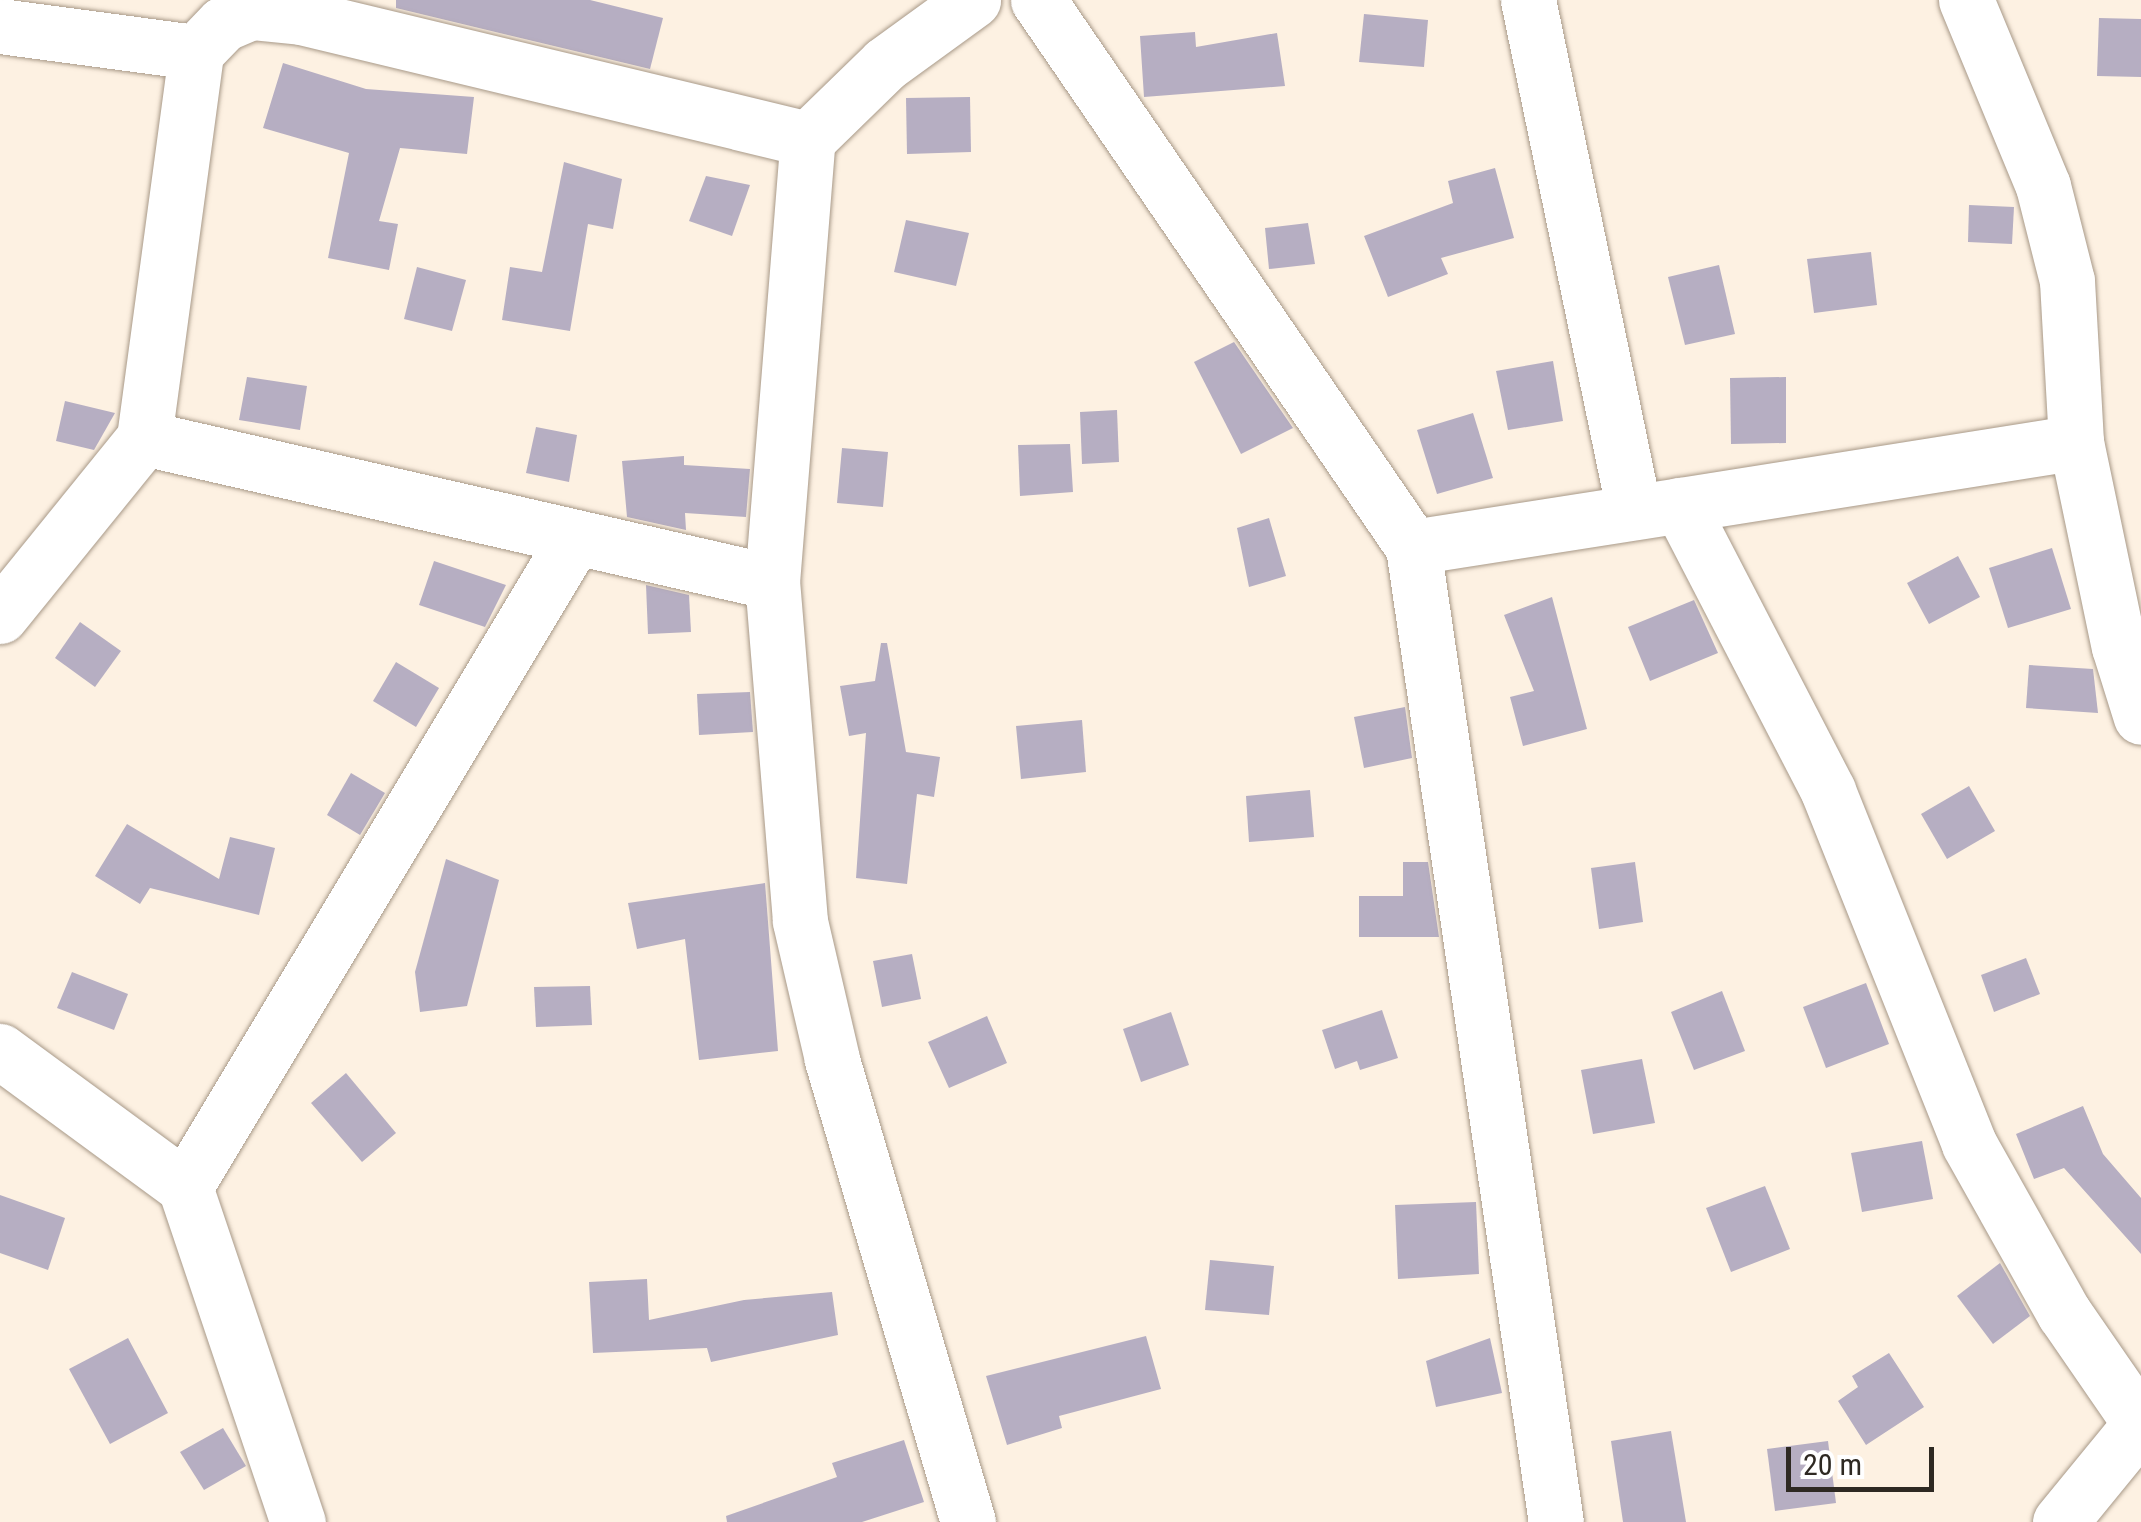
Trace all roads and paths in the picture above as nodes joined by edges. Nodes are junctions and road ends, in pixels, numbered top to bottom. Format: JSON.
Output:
{"nodes":[{"id":1,"x":973,"y":0,"type":"edge"},
{"id":2,"x":1038,"y":0,"type":"edge"},
{"id":3,"x":1528,"y":0,"type":"edge"},
{"id":4,"x":1966,"y":0,"type":"edge"},
{"id":5,"x":0,"y":26,"type":"edge"},
{"id":6,"x":196,"y":52,"type":"junction"},
{"id":7,"x":808,"y":139,"type":"junction"},
{"id":8,"x":144,"y":438,"type":"junction"},
{"id":9,"x":2076,"y":442,"type":"junction"},
{"id":10,"x":1657,"y":508,"type":"junction"},
{"id":11,"x":574,"y":539,"type":"junction"},
{"id":12,"x":1413,"y":547,"type":"junction"},
{"id":13,"x":772,"y":582,"type":"junction"},
{"id":14,"x":0,"y":616,"type":"edge"},
{"id":15,"x":2141,"y":717,"type":"edge"},
{"id":16,"x":0,"y":1051,"type":"edge"},
{"id":17,"x":185,"y":1188,"type":"junction"},
{"id":18,"x":2141,"y":1423,"type":"edge"},
{"id":19,"x":298,"y":1522,"type":"edge"},
{"id":20,"x":968,"y":1522,"type":"edge"},
{"id":21,"x":1556,"y":1522,"type":"edge"},
{"id":22,"x":2060,"y":1522,"type":"edge"}],
"edges":[{"from":1,"to":7,"type":"street"},
{"from":2,"to":12,"type":"street"},
{"from":3,"to":10,"type":"street"},
{"from":4,"to":9,"type":"street"},
{"from":5,"to":6,"type":"street"},
{"from":6,"to":7,"type":"street"},
{"from":6,"to":8,"type":"street"},
{"from":7,"to":13,"type":"street"},
{"from":8,"to":11,"type":"street"},
{"from":8,"to":14,"type":"street"},
{"from":9,"to":10,"type":"street"},
{"from":9,"to":15,"type":"street"},
{"from":10,"to":12,"type":"street"},
{"from":10,"to":18,"type":"street"},
{"from":11,"to":13,"type":"street"},
{"from":11,"to":17,"type":"street"},
{"from":12,"to":21,"type":"street"},
{"from":13,"to":20,"type":"street"},
{"from":16,"to":17,"type":"street"},
{"from":17,"to":19,"type":"street"},
{"from":18,"to":22,"type":"street"}]}
